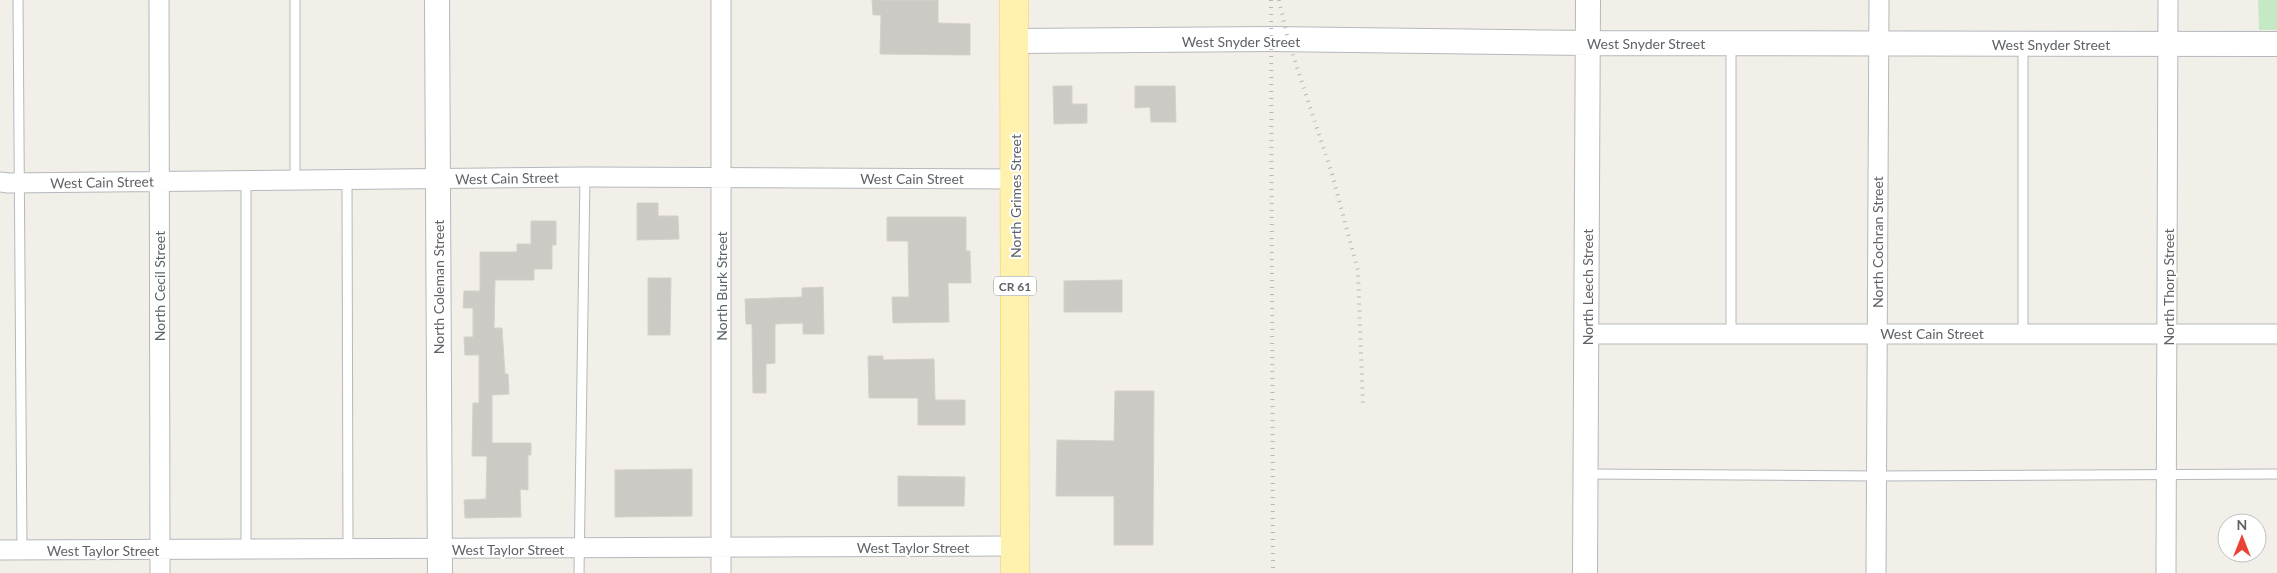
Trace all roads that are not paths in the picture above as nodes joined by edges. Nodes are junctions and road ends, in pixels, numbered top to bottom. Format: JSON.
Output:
{"nodes":[{"id":1,"x":18,"y":0,"type":"edge"},
{"id":2,"x":159,"y":0,"type":"edge"},
{"id":3,"x":295,"y":0,"type":"edge"},
{"id":4,"x":437,"y":0,"type":"edge"},
{"id":5,"x":721,"y":0,"type":"edge"},
{"id":6,"x":1014,"y":0,"type":"edge"},
{"id":7,"x":1588,"y":0,"type":"edge"},
{"id":8,"x":1879,"y":0,"type":"edge"},
{"id":9,"x":2168,"y":0,"type":"edge"},
{"id":10,"x":1014,"y":42,"type":"junction"},
{"id":11,"x":1588,"y":43,"type":"junction"},
{"id":12,"x":1731,"y":44,"type":"junction"},
{"id":13,"x":1878,"y":44,"type":"junction"},
{"id":14,"x":2023,"y":44,"type":"junction"},
{"id":15,"x":2168,"y":44,"type":"junction"},
{"id":16,"x":2277,"y":44,"type":"edge"},
{"id":17,"x":585,"y":177,"type":"junction"},
{"id":18,"x":721,"y":177,"type":"junction"},
{"id":19,"x":437,"y":178,"type":"junction"},
{"id":20,"x":246,"y":179,"type":"junction"},
{"id":21,"x":1015,"y":179,"type":"junction"},
{"id":22,"x":295,"y":180,"type":"junction"},
{"id":23,"x":347,"y":180,"type":"junction"},
{"id":24,"x":158,"y":181,"type":"junction"},
{"id":25,"x":0,"y":182,"type":"edge"},
{"id":26,"x":21,"y":183,"type":"junction"},
{"id":27,"x":1731,"y":333,"type":"junction"},
{"id":28,"x":1877,"y":333,"type":"junction"},
{"id":29,"x":2023,"y":333,"type":"junction"},
{"id":30,"x":1587,"y":334,"type":"junction"},
{"id":31,"x":2168,"y":334,"type":"junction"},
{"id":32,"x":2277,"y":334,"type":"edge"},
{"id":33,"x":1586,"y":474,"type":"junction"},
{"id":34,"x":2167,"y":474,"type":"junction"},
{"id":35,"x":2277,"y":474,"type":"edge"},
{"id":36,"x":1876,"y":476,"type":"junction"},
{"id":37,"x":1015,"y":546,"type":"junction"},
{"id":38,"x":580,"y":548,"type":"junction"},
{"id":39,"x":721,"y":548,"type":"junction"},
{"id":40,"x":348,"y":549,"type":"junction"},
{"id":41,"x":440,"y":549,"type":"junction"},
{"id":42,"x":0,"y":550,"type":"edge"},
{"id":43,"x":22,"y":550,"type":"junction"},
{"id":44,"x":160,"y":550,"type":"junction"},
{"id":45,"x":246,"y":550,"type":"junction"},
{"id":46,"x":160,"y":573,"type":"edge"},
{"id":47,"x":440,"y":573,"type":"edge"},
{"id":48,"x":579,"y":573,"type":"edge"},
{"id":49,"x":721,"y":573,"type":"edge"},
{"id":50,"x":1015,"y":573,"type":"edge"},
{"id":51,"x":1585,"y":573,"type":"edge"},
{"id":52,"x":1876,"y":573,"type":"edge"},
{"id":53,"x":2166,"y":573,"type":"edge"}],
"edges":[{"from":1,"to":26,"type":"lane"},
{"from":2,"to":24,"type":"street","name":"North Cecil Street"},
{"from":3,"to":22,"type":"lane"},
{"from":4,"to":19,"type":"street","name":"North Coleman Street"},
{"from":5,"to":18,"type":"street","name":"North Burk Street"},
{"from":6,"to":10,"type":"main road","name":"North Grimes Street","number":"CR 61"},
{"from":7,"to":11,"type":"street","name":"North Leech Street"},
{"from":8,"to":13,"type":"street","name":"North Cochran Street"},
{"from":9,"to":15,"type":"street","name":"North Thorp Street"},
{"from":10,"to":11,"type":"street","name":"West Snyder Street"},
{"from":10,"to":21,"type":"main road","name":"North Grimes Street","number":"CR 61"},
{"from":11,"to":12,"type":"street","name":"West Snyder Street"},
{"from":11,"to":30,"type":"street","name":"North Leech Street"},
{"from":12,"to":13,"type":"street","name":"West Snyder Street"},
{"from":12,"to":27,"type":"lane"},
{"from":13,"to":14,"type":"street","name":"West Snyder Street"},
{"from":13,"to":28,"type":"street","name":"North Cochran Street"},
{"from":14,"to":15,"type":"street","name":"West Snyder Street"},
{"from":14,"to":29,"type":"lane"},
{"from":15,"to":16,"type":"street","name":"West Snyder Street"},
{"from":15,"to":31,"type":"street","name":"North Thorp Street"},
{"from":17,"to":18,"type":"street","name":"West Cain Street"},
{"from":17,"to":19,"type":"street","name":"West Cain Street"},
{"from":17,"to":38,"type":"lane"},
{"from":18,"to":21,"type":"street","name":"West Cain Street"},
{"from":18,"to":39,"type":"street","name":"North Burk Street"},
{"from":19,"to":23,"type":"street","name":"West Cain Street"},
{"from":19,"to":41,"type":"street","name":"North Coleman Street"},
{"from":20,"to":22,"type":"street","name":"West Cain Street"},
{"from":20,"to":24,"type":"street","name":"West Cain Street"},
{"from":20,"to":45,"type":"lane"},
{"from":21,"to":37,"type":"main road","name":"North Grimes Street","number":"CR 61"},
{"from":22,"to":23,"type":"street","name":"West Cain Street"},
{"from":23,"to":40,"type":"lane"},
{"from":24,"to":26,"type":"street","name":"West Cain Street"},
{"from":24,"to":44,"type":"street","name":"North Cecil Street"},
{"from":25,"to":26,"type":"street","name":"West Cain Street"},
{"from":26,"to":43,"type":"lane"},
{"from":27,"to":28,"type":"street","name":"West Cain Street"},
{"from":27,"to":30,"type":"street","name":"West Cain Street"},
{"from":28,"to":29,"type":"street","name":"West Cain Street"},
{"from":28,"to":36,"type":"street","name":"North Cochran Street"},
{"from":29,"to":31,"type":"street","name":"West Cain Street"},
{"from":30,"to":33,"type":"street","name":"North Leech Street"},
{"from":31,"to":32,"type":"street","name":"West Cain Street"},
{"from":31,"to":34,"type":"street","name":"North Thorp Street"},
{"from":33,"to":36,"type":"lane"},
{"from":33,"to":51,"type":"street","name":"North Leech Street"},
{"from":34,"to":35,"type":"lane"},
{"from":34,"to":36,"type":"lane"},
{"from":34,"to":53,"type":"street","name":"North Thorp Street"},
{"from":36,"to":52,"type":"street","name":"North Cochran Street"},
{"from":37,"to":39,"type":"street","name":"West Taylor Street"},
{"from":37,"to":50,"type":"main road","name":"North Grimes Street","number":"CR 61"},
{"from":38,"to":39,"type":"street","name":"West Taylor Street"},
{"from":38,"to":41,"type":"street","name":"West Taylor Street"},
{"from":38,"to":48,"type":"lane"},
{"from":39,"to":49,"type":"street","name":"North Burk Street"},
{"from":40,"to":41,"type":"street","name":"West Taylor Street"},
{"from":40,"to":45,"type":"street","name":"West Taylor Street"},
{"from":41,"to":47,"type":"street","name":"North Coleman Street"},
{"from":42,"to":43,"type":"street","name":"West Taylor Street"},
{"from":43,"to":44,"type":"street","name":"West Taylor Street"},
{"from":44,"to":45,"type":"street","name":"West Taylor Street"},
{"from":44,"to":46,"type":"street","name":"North Cecil Street"}]}
